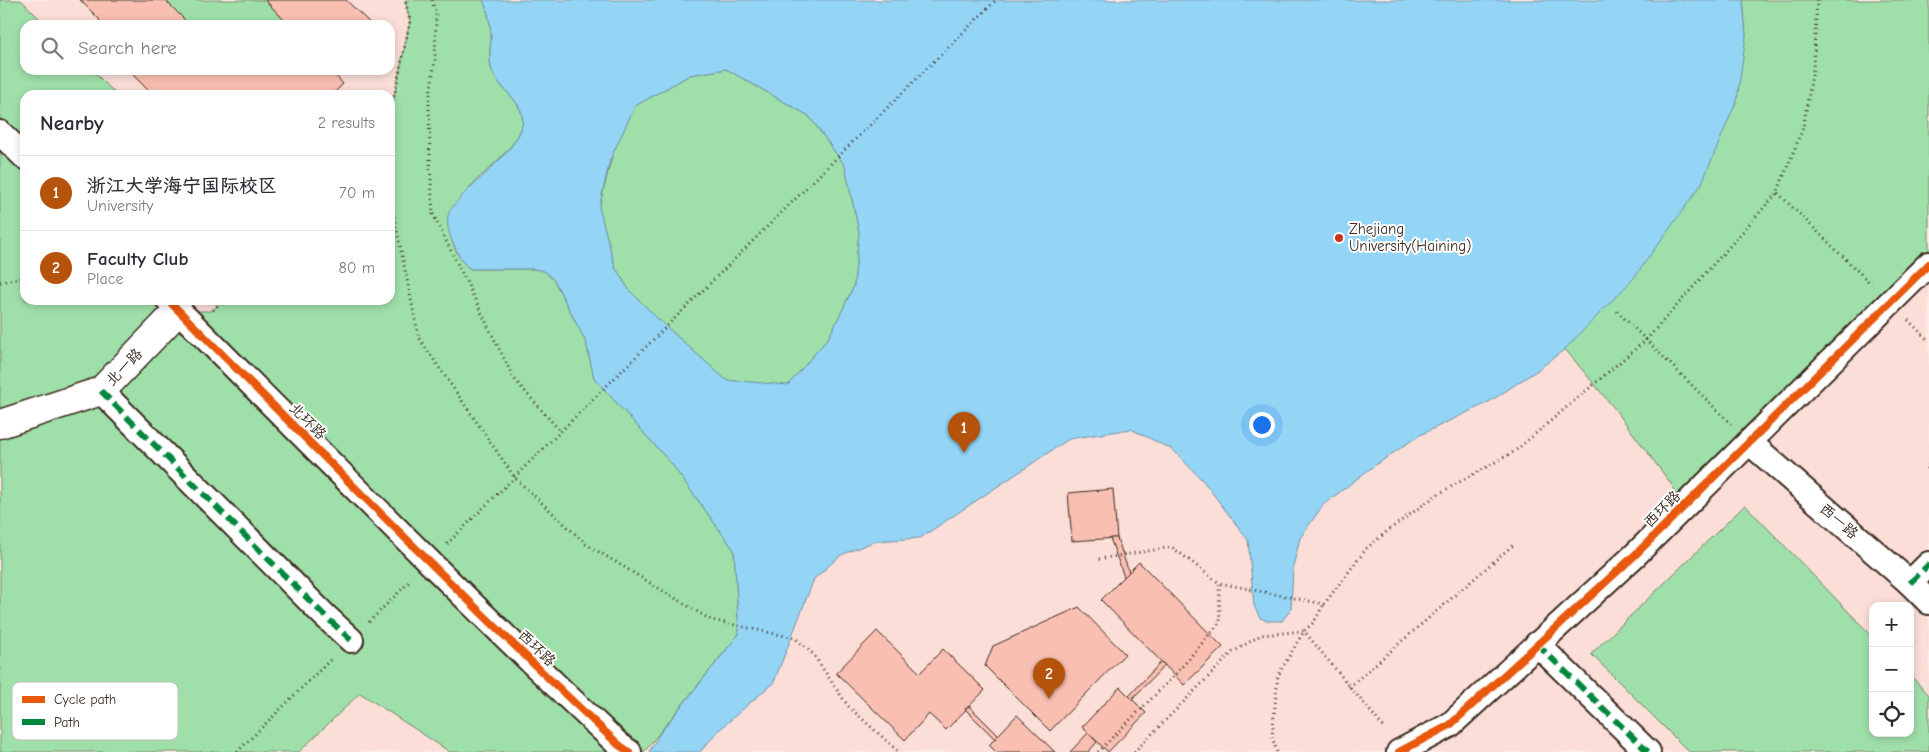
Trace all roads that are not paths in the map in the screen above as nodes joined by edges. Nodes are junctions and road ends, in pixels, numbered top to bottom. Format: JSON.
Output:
{"nodes":[{"id":1,"x":0,"y":132,"type":"edge"},
{"id":2,"x":20,"y":153,"type":"edge"},
{"id":3,"x":1929,"y":264,"type":"edge"},
{"id":4,"x":173,"y":305,"type":"edge"},
{"id":5,"x":101,"y":391,"type":"junction"},
{"id":6,"x":0,"y":424,"type":"edge"},
{"id":7,"x":1749,"y":442,"type":"junction"},
{"id":8,"x":429,"y":562,"type":"joint"},
{"id":9,"x":1929,"y":564,"type":"edge"},
{"id":10,"x":1910,"y":583,"type":"junction"},
{"id":11,"x":1929,"y":602,"type":"edge"},
{"id":12,"x":351,"y":640,"type":"road end"},
{"id":13,"x":1538,"y":644,"type":"junction"},
{"id":14,"x":624,"y":748,"type":"edge"},
{"id":15,"x":1401,"y":751,"type":"edge"},
{"id":16,"x":1648,"y":752,"type":"edge"}],
"edges":[{"from":1,"to":2,"type":"street"},
{"from":3,"to":7,"type":"street","name":"西环路"},
{"from":4,"to":5,"type":"street","name":"北一路"},
{"from":4,"to":8,"type":"street","name":"北环路"},
{"from":5,"to":6,"type":"street","name":"北一路"},
{"from":5,"to":12,"type":"street"},
{"from":7,"to":10,"type":"street","name":"西一路"},
{"from":7,"to":13,"type":"street","name":"西环路"},
{"from":8,"to":14,"type":"street","name":"西环路"},
{"from":9,"to":10,"type":"street"},
{"from":10,"to":11,"type":"street","name":"西一路"},
{"from":13,"to":15,"type":"street","name":"西环路"},
{"from":13,"to":16,"type":"street"}]}
